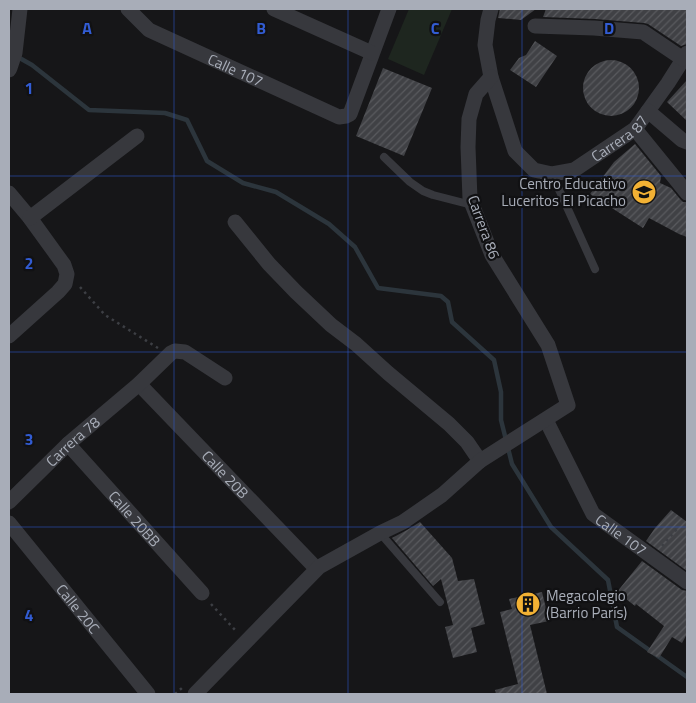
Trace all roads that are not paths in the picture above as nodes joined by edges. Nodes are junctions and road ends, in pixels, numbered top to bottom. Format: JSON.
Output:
{"nodes":[{"id":1,"x":20,"y":9,"type":"edge"},
{"id":2,"x":128,"y":9,"type":"edge"},
{"id":3,"x":274,"y":9,"type":"edge"},
{"id":4,"x":389,"y":9,"type":"edge"},
{"id":5,"x":491,"y":9,"type":"edge"},
{"id":6,"x":535,"y":26,"type":"dead end"},
{"id":7,"x":372,"y":53,"type":"junction"},
{"id":8,"x":685,"y":56,"type":"edge"},
{"id":9,"x":10,"y":69,"type":"edge"},
{"id":10,"x":491,"y":78,"type":"junction"},
{"id":11,"x":648,"y":111,"type":"junction"},
{"id":12,"x":635,"y":129,"type":"junction"},
{"id":13,"x":137,"y":136,"type":"dead end"},
{"id":14,"x":687,"y":142,"type":"edge"},
{"id":15,"x":384,"y":157,"type":"dead end"},
{"id":16,"x":552,"y":174,"type":"junction"},
{"id":17,"x":9,"y":193,"type":"edge"},
{"id":18,"x":687,"y":193,"type":"edge"},
{"id":19,"x":472,"y":205,"type":"junction"},
{"id":20,"x":30,"y":218,"type":"junction"},
{"id":21,"x":235,"y":222,"type":"dead end"},
{"id":22,"x":595,"y":269,"type":"dead end"},
{"id":23,"x":9,"y":336,"type":"edge"},
{"id":24,"x":225,"y":378,"type":"dead end"},
{"id":25,"x":139,"y":384,"type":"junction"},
{"id":26,"x":546,"y":420,"type":"junction"},
{"id":27,"x":68,"y":444,"type":"junction"},
{"id":28,"x":480,"y":461,"type":"junction"},
{"id":29,"x":9,"y":502,"type":"edge"},
{"id":30,"x":9,"y":524,"type":"edge"},
{"id":31,"x":380,"y":533,"type":"junction"},
{"id":32,"x":312,"y":564,"type":"dead end"},
{"id":33,"x":687,"y":582,"type":"edge"},
{"id":34,"x":202,"y":593,"type":"road end"},
{"id":35,"x":440,"y":602,"type":"dead end"},
{"id":36,"x":148,"y":694,"type":"edge"},
{"id":37,"x":194,"y":694,"type":"edge"}],
"edges":[{"from":1,"to":9,"type":"street"},
{"from":2,"to":7,"type":"street","name":"Calle 107"},
{"from":3,"to":7,"type":"street"},
{"from":4,"to":7,"type":"street"},
{"from":5,"to":10,"type":"street"},
{"from":6,"to":8,"type":"street"},
{"from":8,"to":11,"type":"street","name":"Carrera 87"},
{"from":10,"to":16,"type":"street"},
{"from":10,"to":19,"type":"street","name":"Carrera 86"},
{"from":11,"to":12,"type":"street","name":"Carrera 87"},
{"from":11,"to":14,"type":"street"},
{"from":12,"to":16,"type":"street","name":"Carrera 87"},
{"from":12,"to":18,"type":"street"},
{"from":13,"to":20,"type":"street"},
{"from":15,"to":19,"type":"lane"},
{"from":16,"to":22,"type":"lane"},
{"from":17,"to":20,"type":"street"},
{"from":19,"to":26,"type":"street","name":"Carrera 86"},
{"from":20,"to":23,"type":"street"},
{"from":21,"to":28,"type":"street"},
{"from":24,"to":25,"type":"street","name":"Carrera 78"},
{"from":25,"to":27,"type":"street","name":"Carrera 78"},
{"from":25,"to":32,"type":"street","name":"Calle 20B"},
{"from":26,"to":28,"type":"street"},
{"from":26,"to":33,"type":"street","name":"Calle 107"},
{"from":27,"to":29,"type":"street","name":"Carrera 78"},
{"from":27,"to":34,"type":"street","name":"Calle 20BB"},
{"from":28,"to":31,"type":"street"},
{"from":30,"to":36,"type":"street","name":"Calle 20C"},
{"from":31,"to":35,"type":"lane"},
{"from":31,"to":37,"type":"street"}]}
